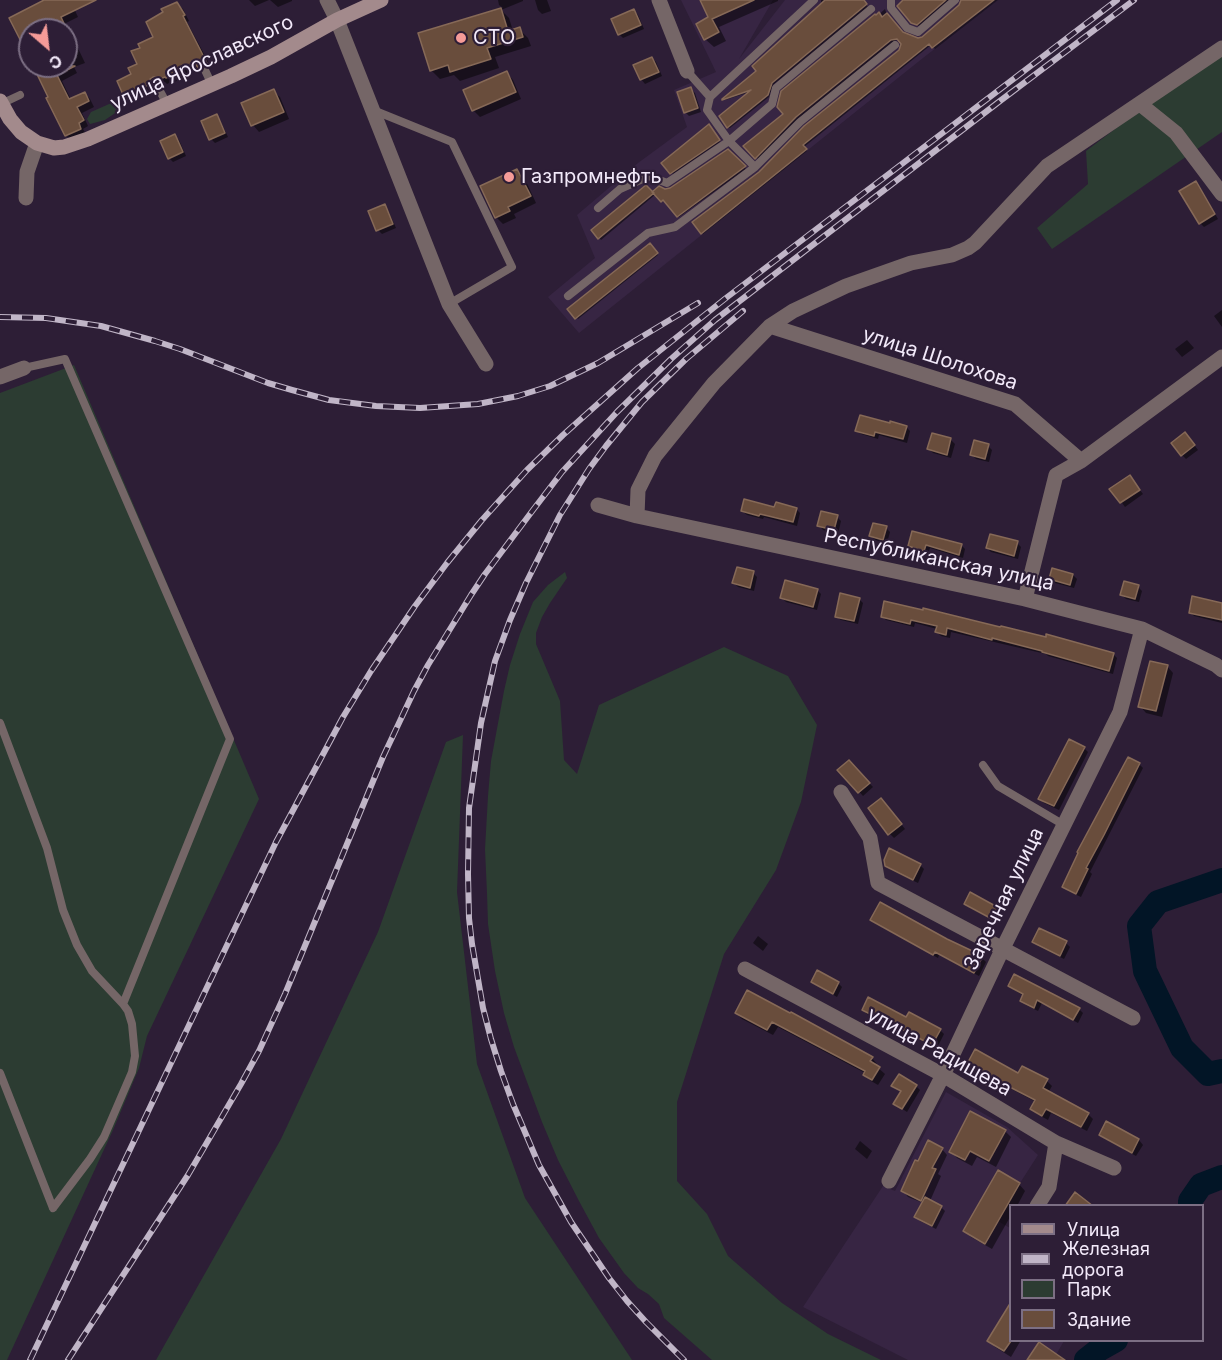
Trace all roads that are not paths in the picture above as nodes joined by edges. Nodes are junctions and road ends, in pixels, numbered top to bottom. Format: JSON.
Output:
{"nodes":[{"id":1,"x":327,"y":0,"type":"edge"},
{"id":2,"x":381,"y":0,"type":"edge"},
{"id":3,"x":659,"y":0,"type":"edge"},
{"id":4,"x":814,"y":0,"type":"edge"},
{"id":5,"x":891,"y":0,"type":"edge"},
{"id":6,"x":955,"y":0,"type":"edge"},
{"id":7,"x":871,"y":9,"type":"dead end"},
{"id":8,"x":337,"y":20,"type":"junction"},
{"id":9,"x":895,"y":45,"type":"dead end"},
{"id":10,"x":1222,"y":48,"type":"edge"},
{"id":11,"x":204,"y":68,"type":"dead end"},
{"id":12,"x":687,"y":71,"type":"joint"},
{"id":13,"x":155,"y":81,"type":"dead end"},
{"id":14,"x":212,"y":85,"type":"junction"},
{"id":15,"x":20,"y":94,"type":"dead end"},
{"id":16,"x":710,"y":97,"type":"junction"},
{"id":17,"x":1,"y":103,"type":"edge"},
{"id":18,"x":1140,"y":104,"type":"junction"},
{"id":19,"x":167,"y":105,"type":"junction"},
{"id":20,"x":371,"y":109,"type":"junction"},
{"id":21,"x":729,"y":141,"type":"junction"},
{"id":22,"x":37,"y":143,"type":"junction"},
{"id":23,"x":755,"y":167,"type":"junction"},
{"id":24,"x":1222,"y":194,"type":"edge"},
{"id":25,"x":26,"y":198,"type":"dead end"},
{"id":26,"x":598,"y":208,"type":"dead end"},
{"id":27,"x":568,"y":296,"type":"dead end"},
{"id":28,"x":449,"y":304,"type":"junction"},
{"id":29,"x":770,"y":326,"type":"junction"},
{"id":30,"x":1222,"y":357,"type":"edge"},
{"id":31,"x":486,"y":363,"type":"dead end"},
{"id":32,"x":24,"y":368,"type":"joint"},
{"id":33,"x":0,"y":377,"type":"edge"},
{"id":34,"x":1081,"y":461,"type":"junction"},
{"id":35,"x":598,"y":505,"type":"dead end"},
{"id":36,"x":637,"y":516,"type":"junction"},
{"id":37,"x":1025,"y":599,"type":"junction"},
{"id":38,"x":1142,"y":629,"type":"junction"},
{"id":39,"x":1222,"y":670,"type":"edge"},
{"id":40,"x":0,"y":723,"type":"edge"},
{"id":41,"x":983,"y":765,"type":"dead end"},
{"id":42,"x":841,"y":792,"type":"dead end"},
{"id":43,"x":1064,"y":825,"type":"junction"},
{"id":44,"x":1002,"y":950,"type":"junction"},
{"id":45,"x":745,"y":969,"type":"dead end"},
{"id":46,"x":123,"y":1004,"type":"junction"},
{"id":47,"x":1133,"y":1018,"type":"dead end"},
{"id":48,"x":0,"y":1073,"type":"edge"},
{"id":49,"x":943,"y":1075,"type":"junction"},
{"id":50,"x":1056,"y":1143,"type":"junction"},
{"id":51,"x":1114,"y":1168,"type":"dead end"},
{"id":52,"x":889,"y":1181,"type":"dead end"},
{"id":53,"x":1038,"y":1204,"type":"edge"}],
"edges":[{"from":1,"to":8,"type":"street"},
{"from":2,"to":8,"type":"street","name":"улица Ярославского"},
{"from":3,"to":12,"type":"street"},
{"from":4,"to":16,"type":"lane"},
{"from":5,"to":6,"type":"lane"},
{"from":7,"to":21,"type":"lane"},
{"from":8,"to":14,"type":"street","name":"улица Ярославского"},
{"from":8,"to":20,"type":"street"},
{"from":9,"to":23,"type":"lane"},
{"from":10,"to":18,"type":"street"},
{"from":11,"to":14,"type":"lane"},
{"from":12,"to":16,"type":"lane"},
{"from":13,"to":19,"type":"lane"},
{"from":14,"to":19,"type":"street","name":"улица Ярославского"},
{"from":15,"to":17,"type":"lane"},
{"from":16,"to":21,"type":"lane"},
{"from":17,"to":22,"type":"street"},
{"from":18,"to":24,"type":"street"},
{"from":18,"to":29,"type":"street"},
{"from":19,"to":22,"type":"street","name":"улица Ярославского"},
{"from":20,"to":28,"type":"street"},
{"from":20,"to":28,"type":"lane"},
{"from":21,"to":23,"type":"lane"},
{"from":21,"to":26,"type":"lane"},
{"from":22,"to":25,"type":"street"},
{"from":23,"to":27,"type":"lane"},
{"from":28,"to":31,"type":"street"},
{"from":29,"to":34,"type":"street","name":"улица Шолохова"},
{"from":29,"to":36,"type":"street"},
{"from":30,"to":34,"type":"street"},
{"from":32,"to":33,"type":"street"},
{"from":32,"to":46,"type":"lane"},
{"from":34,"to":37,"type":"street"},
{"from":35,"to":36,"type":"street","name":"Республиканская улица"},
{"from":36,"to":37,"type":"street","name":"Республиканская улица"},
{"from":37,"to":38,"type":"street","name":"Республиканская улица"},
{"from":38,"to":39,"type":"street","name":"Республиканская улица"},
{"from":38,"to":43,"type":"street","name":"Заречная улица"},
{"from":40,"to":46,"type":"lane"},
{"from":41,"to":43,"type":"lane"},
{"from":42,"to":44,"type":"street"},
{"from":43,"to":44,"type":"street","name":"Заречная улица"},
{"from":44,"to":47,"type":"street"},
{"from":44,"to":49,"type":"street","name":"Заречная улица"},
{"from":45,"to":49,"type":"street","name":"улица Радищева"},
{"from":46,"to":48,"type":"lane"},
{"from":49,"to":50,"type":"street","name":"улица Радищева"},
{"from":49,"to":52,"type":"street","name":"Заречная улица"},
{"from":50,"to":51,"type":"street","name":"улица Радищева"},
{"from":50,"to":53,"type":"street"}]}
